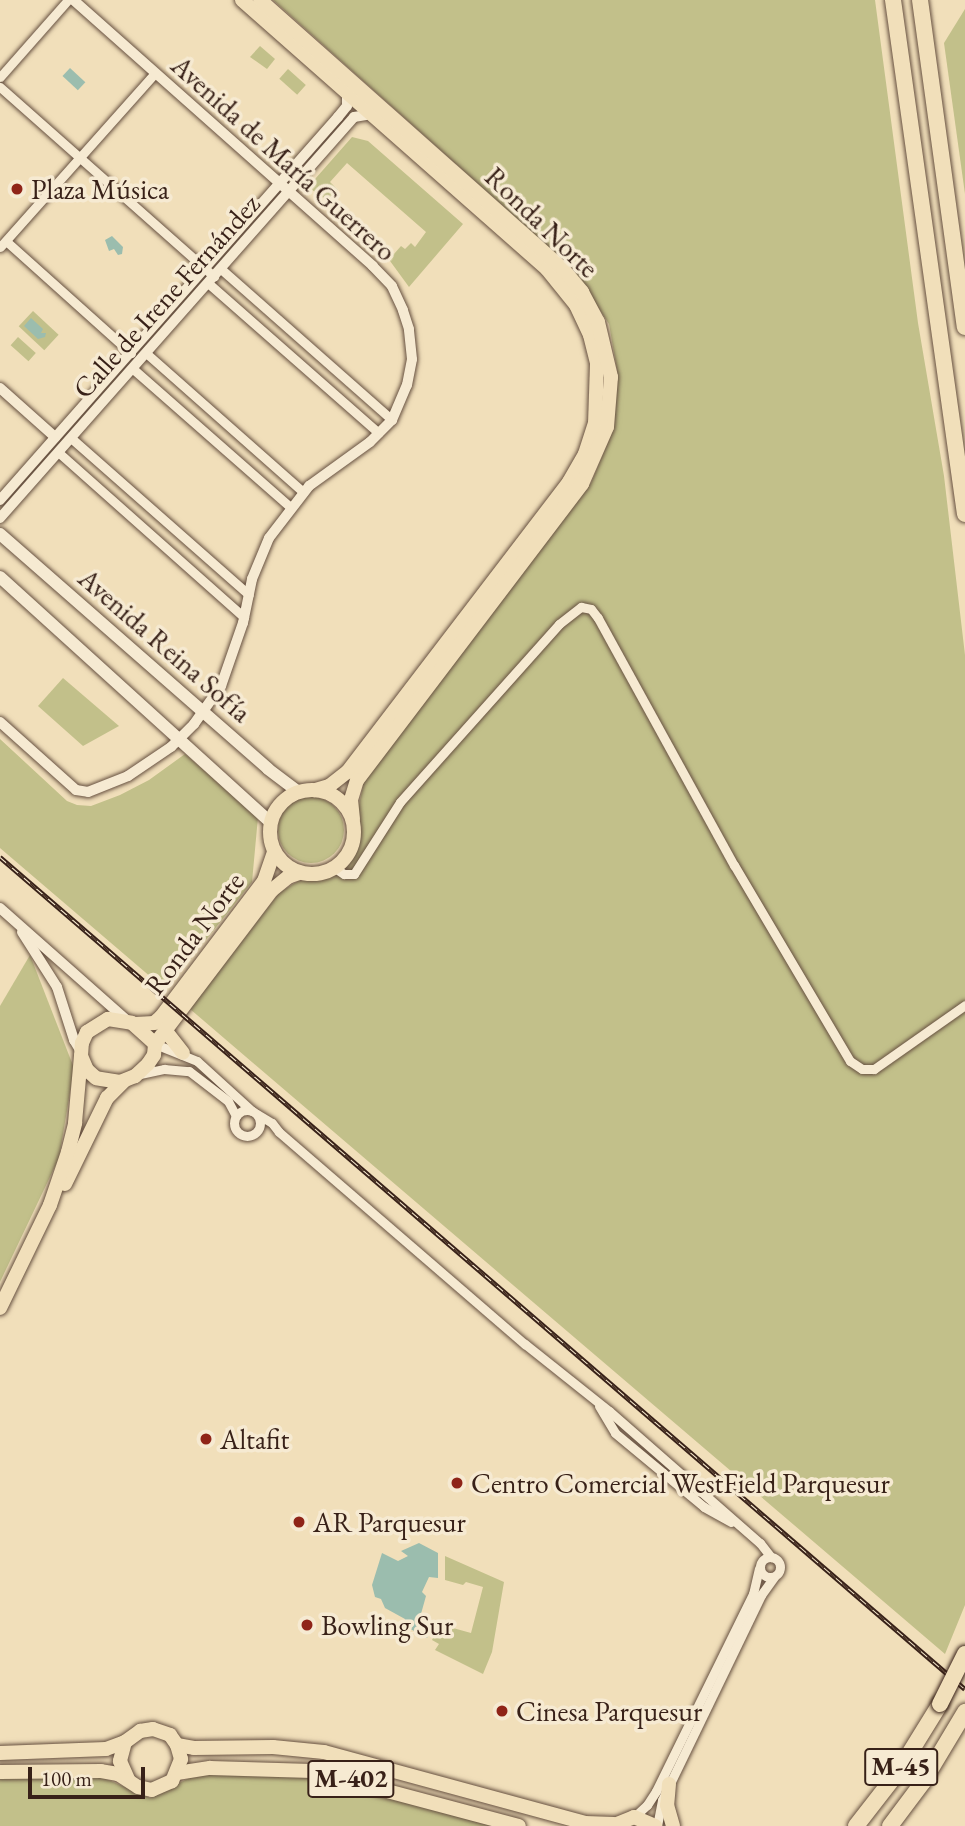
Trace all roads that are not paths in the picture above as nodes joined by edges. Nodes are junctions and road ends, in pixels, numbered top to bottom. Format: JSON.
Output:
{"nodes":[{"id":1,"x":68,"y":0,"type":"edge"},
{"id":2,"x":73,"y":0,"type":"edge"},
{"id":3,"x":242,"y":0,"type":"edge"},
{"id":4,"x":260,"y":0,"type":"edge"},
{"id":5,"x":894,"y":0,"type":"edge"},
{"id":6,"x":920,"y":0,"type":"edge"},
{"id":7,"x":155,"y":73,"type":"junction"},
{"id":8,"x":0,"y":77,"type":"edge"},
{"id":9,"x":0,"y":87,"type":"edge"},
{"id":10,"x":347,"y":92,"type":"junction"},
{"id":11,"x":372,"y":114,"type":"junction"},
{"id":12,"x":80,"y":158,"type":"junction"},
{"id":13,"x":279,"y":184,"type":"junction"},
{"id":14,"x":289,"y":192,"type":"junction"},
{"id":15,"x":3,"y":244,"type":"edge"},
{"id":16,"x":205,"y":268,"type":"junction"},
{"id":17,"x":214,"y":276,"type":"junction"},
{"id":18,"x":965,"y":327,"type":"edge"},
{"id":19,"x":131,"y":353,"type":"junction"},
{"id":20,"x":146,"y":354,"type":"junction"},
{"id":21,"x":132,"y":368,"type":"junction"},
{"id":22,"x":0,"y":388,"type":"edge"},
{"id":23,"x":392,"y":420,"type":"junction"},
{"id":24,"x":379,"y":433,"type":"junction"},
{"id":25,"x":55,"y":437,"type":"junction"},
{"id":26,"x":71,"y":438,"type":"junction"},
{"id":27,"x":58,"y":452,"type":"junction"},
{"id":28,"x":303,"y":492,"type":"junction"},
{"id":29,"x":0,"y":500,"type":"edge"},
{"id":30,"x":290,"y":507,"type":"junction"},
{"id":31,"x":155,"y":512,"type":"junction"},
{"id":32,"x":965,"y":514,"type":"edge"},
{"id":33,"x":0,"y":518,"type":"edge"},
{"id":34,"x":142,"y":526,"type":"junction"},
{"id":35,"x":0,"y":534,"type":"edge"},
{"id":36,"x":0,"y":577,"type":"edge"},
{"id":37,"x":249,"y":595,"type":"junction"},
{"id":38,"x":244,"y":617,"type":"junction"},
{"id":39,"x":204,"y":712,"type":"junction"},
{"id":40,"x":0,"y":722,"type":"edge"},
{"id":41,"x":180,"y":738,"type":"junction"},
{"id":42,"x":315,"y":790,"type":"junction"},
{"id":43,"x":299,"y":792,"type":"junction"},
{"id":44,"x":353,"y":819,"type":"junction"},
{"id":45,"x":271,"y":823,"type":"junction"},
{"id":46,"x":274,"y":852,"type":"junction"},
{"id":47,"x":335,"y":869,"type":"junction"},
{"id":48,"x":299,"y":873,"type":"junction"},
{"id":49,"x":3,"y":911,"type":"edge"},
{"id":50,"x":965,"y":1005,"type":"edge"},
{"id":51,"x":132,"y":1023,"type":"junction"},
{"id":52,"x":165,"y":1030,"type":"junction"},
{"id":53,"x":155,"y":1044,"type":"junction"},
{"id":54,"x":80,"y":1053,"type":"junction"},
{"id":55,"x":183,"y":1053,"type":"junction"},
{"id":56,"x":130,"y":1078,"type":"junction"},
{"id":57,"x":254,"y":1112,"type":"junction"},
{"id":58,"x":236,"y":1116,"type":"junction"},
{"id":59,"x":257,"y":1130,"type":"junction"},
{"id":60,"x":279,"y":1132,"type":"junction"},
{"id":61,"x":50,"y":1205,"type":"junction"},
{"id":62,"x":0,"y":1308,"type":"edge"},
{"id":63,"x":771,"y":1557,"type":"junction"},
{"id":64,"x":759,"y":1569,"type":"junction"},
{"id":65,"x":774,"y":1577,"type":"junction"},
{"id":66,"x":965,"y":1654,"type":"edge"},
{"id":67,"x":962,"y":1717,"type":"edge"},
{"id":68,"x":125,"y":1742,"type":"junction"},
{"id":69,"x":177,"y":1745,"type":"junction"},
{"id":70,"x":0,"y":1753,"type":"edge"},
{"id":71,"x":0,"y":1772,"type":"edge"},
{"id":72,"x":177,"y":1773,"type":"junction"},
{"id":73,"x":128,"y":1779,"type":"junction"},
{"id":74,"x":669,"y":1784,"type":"junction"},
{"id":75,"x":634,"y":1817,"type":"junction"},
{"id":76,"x":613,"y":1825,"type":"edge"},
{"id":77,"x":519,"y":1826,"type":"edge"},
{"id":78,"x":656,"y":1826,"type":"edge"},
{"id":79,"x":673,"y":1826,"type":"edge"},
{"id":80,"x":856,"y":1826,"type":"edge"},
{"id":81,"x":890,"y":1826,"type":"edge"}],
"edges":[{"from":1,"to":8,"type":"street"},
{"from":2,"to":7,"type":"street","name":"Avenida de María Guerrero"},
{"from":3,"to":10,"type":"main road","name":"Ronda Norte"},
{"from":4,"to":44,"type":"main road","name":"Ronda Norte"},
{"from":5,"to":32,"type":"highway"},
{"from":6,"to":18,"type":"highway"},
{"from":7,"to":12,"type":"street"},
{"from":7,"to":13,"type":"street","name":"Avenida de María Guerrero"},
{"from":9,"to":12,"type":"street"},
{"from":10,"to":11,"type":"main road","name":"Ronda Norte"},
{"from":10,"to":13,"type":"street","name":"Calle de Irene Fernández"},
{"from":11,"to":14,"type":"street","name":"Calle de Irene Fernández"},
{"from":11,"to":42,"type":"main road","name":"Ronda Norte"},
{"from":12,"to":15,"type":"street"},
{"from":12,"to":16,"type":"street"},
{"from":13,"to":14,"type":"street","name":"Avenida de María Guerrero"},
{"from":13,"to":16,"type":"street","name":"Calle de Irene Fernández"},
{"from":14,"to":17,"type":"street","name":"Calle de Irene Fernández"},
{"from":14,"to":23,"type":"street","name":"Avenida de María Guerrero"},
{"from":15,"to":19,"type":"street"},
{"from":16,"to":17,"type":"street"},
{"from":16,"to":19,"type":"street","name":"Calle de Irene Fernández"},
{"from":17,"to":20,"type":"street","name":"Calle de Irene Fernández"},
{"from":17,"to":23,"type":"street"},
{"from":17,"to":24,"type":"street"},
{"from":19,"to":25,"type":"street","name":"Calle de Irene Fernández"},
{"from":20,"to":21,"type":"street","name":"Calle de Irene Fernández"},
{"from":20,"to":28,"type":"street"},
{"from":21,"to":26,"type":"street","name":"Calle de Irene Fernández"},
{"from":21,"to":30,"type":"street"},
{"from":22,"to":25,"type":"street"},
{"from":23,"to":24,"type":"street","name":"Avenida de María Guerrero"},
{"from":24,"to":28,"type":"street","name":"Avenida de María Guerrero"},
{"from":25,"to":29,"type":"street","name":"Calle de Irene Fernández"},
{"from":26,"to":27,"type":"street","name":"Calle de Irene Fernández"},
{"from":26,"to":31,"type":"street"},
{"from":27,"to":33,"type":"street","name":"Calle de Irene Fernández"},
{"from":27,"to":34,"type":"street"},
{"from":28,"to":30,"type":"street","name":"Avenida de María Guerrero"},
{"from":30,"to":37,"type":"street","name":"Avenida de María Guerrero"},
{"from":31,"to":34,"type":"street"},
{"from":31,"to":37,"type":"street"},
{"from":34,"to":38,"type":"street"},
{"from":35,"to":39,"type":"main road","name":"Avenida Reina Sofía"},
{"from":36,"to":41,"type":"main road","name":"Avenida Reina Sofía"},
{"from":37,"to":38,"type":"street","name":"Avenida de María Guerrero"},
{"from":38,"to":39,"type":"street","name":"Avenida de María Guerrero"},
{"from":39,"to":41,"type":"street","name":"Avenida de María Guerrero"},
{"from":39,"to":43,"type":"main road","name":"Avenida Reina Sofía"},
{"from":40,"to":41,"type":"street","name":"Avenida de María Guerrero"},
{"from":41,"to":45,"type":"main road","name":"Avenida Reina Sofía"},
{"from":42,"to":43,"type":"main road","name":"Ronda Norte"},
{"from":42,"to":44,"type":"main road"},
{"from":43,"to":45,"type":"main road"},
{"from":44,"to":47,"type":"main road","name":"Ronda Norte"},
{"from":45,"to":46,"type":"main road","name":"Ronda Norte"},
{"from":46,"to":48,"type":"main road","name":"Ronda Norte"},
{"from":46,"to":51,"type":"main road","name":"Ronda Norte"},
{"from":47,"to":48,"type":"main road","name":"Ronda Norte"},
{"from":47,"to":50,"type":"street"},
{"from":48,"to":52,"type":"main road","name":"Ronda Norte"},
{"from":49,"to":51,"type":"street"},
{"from":49,"to":54,"type":"street"},
{"from":51,"to":53,"type":"main road"},
{"from":51,"to":54,"type":"main road"},
{"from":52,"to":53,"type":"main road","name":"Ronda Norte"},
{"from":52,"to":55,"type":"main road"},
{"from":53,"to":55,"type":"street"},
{"from":53,"to":56,"type":"main road"},
{"from":54,"to":56,"type":"main road"},
{"from":54,"to":61,"type":"main road"},
{"from":55,"to":57,"type":"street"},
{"from":56,"to":58,"type":"street"},
{"from":56,"to":61,"type":"main road"},
{"from":57,"to":58,"type":"street"},
{"from":57,"to":59,"type":"street"},
{"from":57,"to":60,"type":"street"},
{"from":58,"to":59,"type":"street"},
{"from":59,"to":60,"type":"street"},
{"from":60,"to":63,"type":"street"},
{"from":61,"to":62,"type":"main road"},
{"from":63,"to":64,"type":"street"},
{"from":63,"to":65,"type":"street"},
{"from":64,"to":65,"type":"street"},
{"from":64,"to":75,"type":"street"},
{"from":65,"to":74,"type":"street"},
{"from":66,"to":80,"type":"highway","number":"M-45","bridge":true},
{"from":67,"to":81,"type":"highway","number":"M-45"},
{"from":68,"to":69,"type":"main road"},
{"from":68,"to":70,"type":"main road"},
{"from":68,"to":73,"type":"main road"},
{"from":69,"to":72,"type":"main road"},
{"from":69,"to":76,"type":"main road","number":"M-402"},
{"from":71,"to":73,"type":"main road"},
{"from":72,"to":73,"type":"main road"},
{"from":72,"to":77,"type":"main road","number":"M-402"},
{"from":74,"to":78,"type":"street"},
{"from":74,"to":79,"type":"main road"},
{"from":75,"to":76,"type":"main road","number":"M-402"},
{"from":75,"to":78,"type":"main road"}]}
